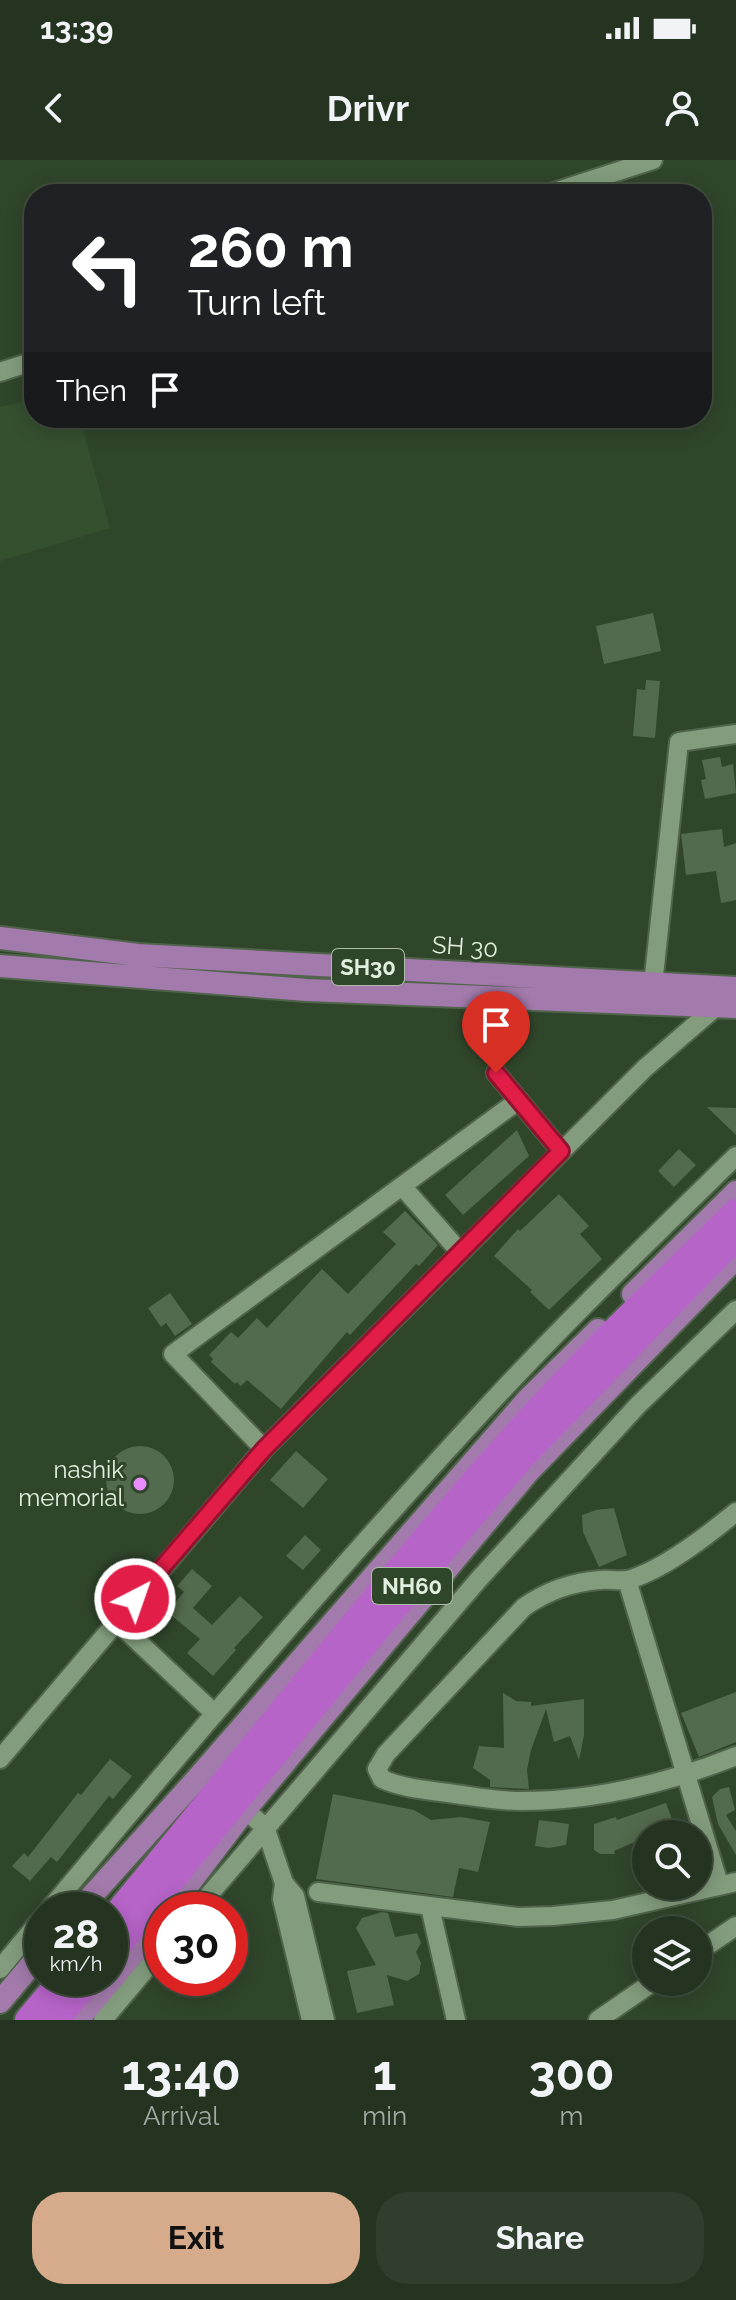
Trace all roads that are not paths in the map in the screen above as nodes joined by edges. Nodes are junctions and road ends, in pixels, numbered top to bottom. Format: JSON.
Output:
{"nodes":[{"id":1,"x":653,"y":160,"type":"edge"},
{"id":2,"x":579,"y":184,"type":"edge"},
{"id":3,"x":24,"y":364,"type":"edge"},
{"id":4,"x":0,"y":372,"type":"edge"},
{"id":5,"x":736,"y":734,"type":"edge"},
{"id":6,"x":0,"y":938,"type":"edge"},
{"id":7,"x":0,"y":966,"type":"edge"},
{"id":8,"x":653,"y":985,"type":"junction"},
{"id":9,"x":736,"y":988,"type":"edge"},
{"id":10,"x":725,"y":1004,"type":"edge"},
{"id":11,"x":496,"y":1073,"type":"dead end"},
{"id":12,"x":519,"y":1100,"type":"junction"},
{"id":13,"x":561,"y":1151,"type":"junction"},
{"id":14,"x":736,"y":1156,"type":"edge"},
{"id":15,"x":402,"y":1186,"type":"junction"},
{"id":16,"x":736,"y":1192,"type":"edge"},
{"id":17,"x":736,"y":1212,"type":"edge"},
{"id":18,"x":736,"y":1237,"type":"edge"},
{"id":19,"x":460,"y":1252,"type":"junction"},
{"id":20,"x":736,"y":1258,"type":"edge"},
{"id":21,"x":736,"y":1310,"type":"edge"},
{"id":22,"x":264,"y":1449,"type":"junction"},
{"id":23,"x":736,"y":1512,"type":"edge"},
{"id":24,"x":627,"y":1580,"type":"junction"},
{"id":25,"x":116,"y":1621,"type":"junction"},
{"id":26,"x":213,"y":1712,"type":"junction"},
{"id":27,"x":736,"y":1756,"type":"edge"},
{"id":28,"x":0,"y":1759,"type":"edge"},
{"id":29,"x":686,"y":1776,"type":"junction"},
{"id":30,"x":245,"y":1810,"type":"junction"},
{"id":31,"x":265,"y":1827,"type":"junction"},
{"id":32,"x":284,"y":1883,"type":"junction"},
{"id":33,"x":727,"y":1883,"type":"edge"},
{"id":34,"x":64,"y":1892,"type":"edge"},
{"id":35,"x":95,"y":1892,"type":"edge"},
{"id":36,"x":183,"y":1892,"type":"edge"},
{"id":37,"x":211,"y":1892,"type":"edge"},
{"id":38,"x":318,"y":1892,"type":"dead end"},
{"id":39,"x":128,"y":1900,"type":"edge"},
{"id":40,"x":430,"y":1907,"type":"junction"},
{"id":41,"x":736,"y":1926,"type":"edge"},
{"id":42,"x":128,"y":1933,"type":"edge"},
{"id":43,"x":24,"y":1940,"type":"edge"},
{"id":44,"x":144,"y":1941,"type":"edge"},
{"id":45,"x":712,"y":1942,"type":"edge"},
{"id":46,"x":0,"y":1969,"type":"edge"},
{"id":47,"x":144,"y":1971,"type":"edge"},
{"id":48,"x":24,"y":1973,"type":"edge"},
{"id":49,"x":48,"y":1996,"type":"edge"},
{"id":50,"x":76,"y":1996,"type":"edge"},
{"id":51,"x":633,"y":1996,"type":"edge"},
{"id":52,"x":0,"y":2002,"type":"edge"},
{"id":53,"x":28,"y":2020,"type":"edge"},
{"id":54,"x":56,"y":2020,"type":"edge"},
{"id":55,"x":78,"y":2020,"type":"edge"},
{"id":56,"x":103,"y":2020,"type":"edge"},
{"id":57,"x":311,"y":2020,"type":"edge"},
{"id":58,"x":325,"y":2020,"type":"edge"},
{"id":59,"x":456,"y":2020,"type":"edge"},
{"id":60,"x":598,"y":2020,"type":"edge"}],
"edges":[{"from":1,"to":2,"type":"street"},
{"from":3,"to":4,"type":"street"},
{"from":5,"to":8,"type":"street"},
{"from":6,"to":8,"type":"main road","name":"SH 30","number":"SH30"},
{"from":7,"to":10,"type":"main road","name":"SH 30","number":"SH30"},
{"from":8,"to":10,"type":"main road","name":"SH 30","number":"SH30"},
{"from":9,"to":10,"type":"main road","name":"SH 30","number":"SH30"},
{"from":10,"to":13,"type":"street"},
{"from":11,"to":12,"type":"street"},
{"from":12,"to":13,"type":"street"},
{"from":12,"to":15,"type":"street"},
{"from":13,"to":19,"type":"street"},
{"from":14,"to":26,"type":"street"},
{"from":15,"to":19,"type":"street"},
{"from":15,"to":22,"type":"street"},
{"from":16,"to":35,"type":"main road"},
{"from":17,"to":39,"type":"highway","number":"NH60"},
{"from":18,"to":42,"type":"highway","number":"NH60"},
{"from":19,"to":22,"type":"street"},
{"from":20,"to":30,"type":"main road"},
{"from":21,"to":31,"type":"street"},
{"from":22,"to":25,"type":"street"},
{"from":23,"to":24,"type":"street"},
{"from":24,"to":29,"type":"street"},
{"from":24,"to":29,"type":"street"},
{"from":25,"to":26,"type":"street"},
{"from":25,"to":28,"type":"street"},
{"from":26,"to":34,"type":"street"},
{"from":27,"to":29,"type":"street"},
{"from":29,"to":33,"type":"street"},
{"from":30,"to":31,"type":"street"},
{"from":30,"to":36,"type":"main road"},
{"from":31,"to":32,"type":"street"},
{"from":31,"to":37,"type":"street"},
{"from":32,"to":57,"type":"street"},
{"from":32,"to":58,"type":"street"},
{"from":33,"to":40,"type":"street"},
{"from":38,"to":40,"type":"street"},
{"from":40,"to":59,"type":"street"},
{"from":41,"to":45,"type":"street"},
{"from":43,"to":46,"type":"street"},
{"from":44,"to":55,"type":"main road"},
{"from":47,"to":56,"type":"street"},
{"from":48,"to":52,"type":"main road"},
{"from":49,"to":53,"type":"highway"},
{"from":50,"to":54,"type":"highway"},
{"from":51,"to":60,"type":"street"}]}
